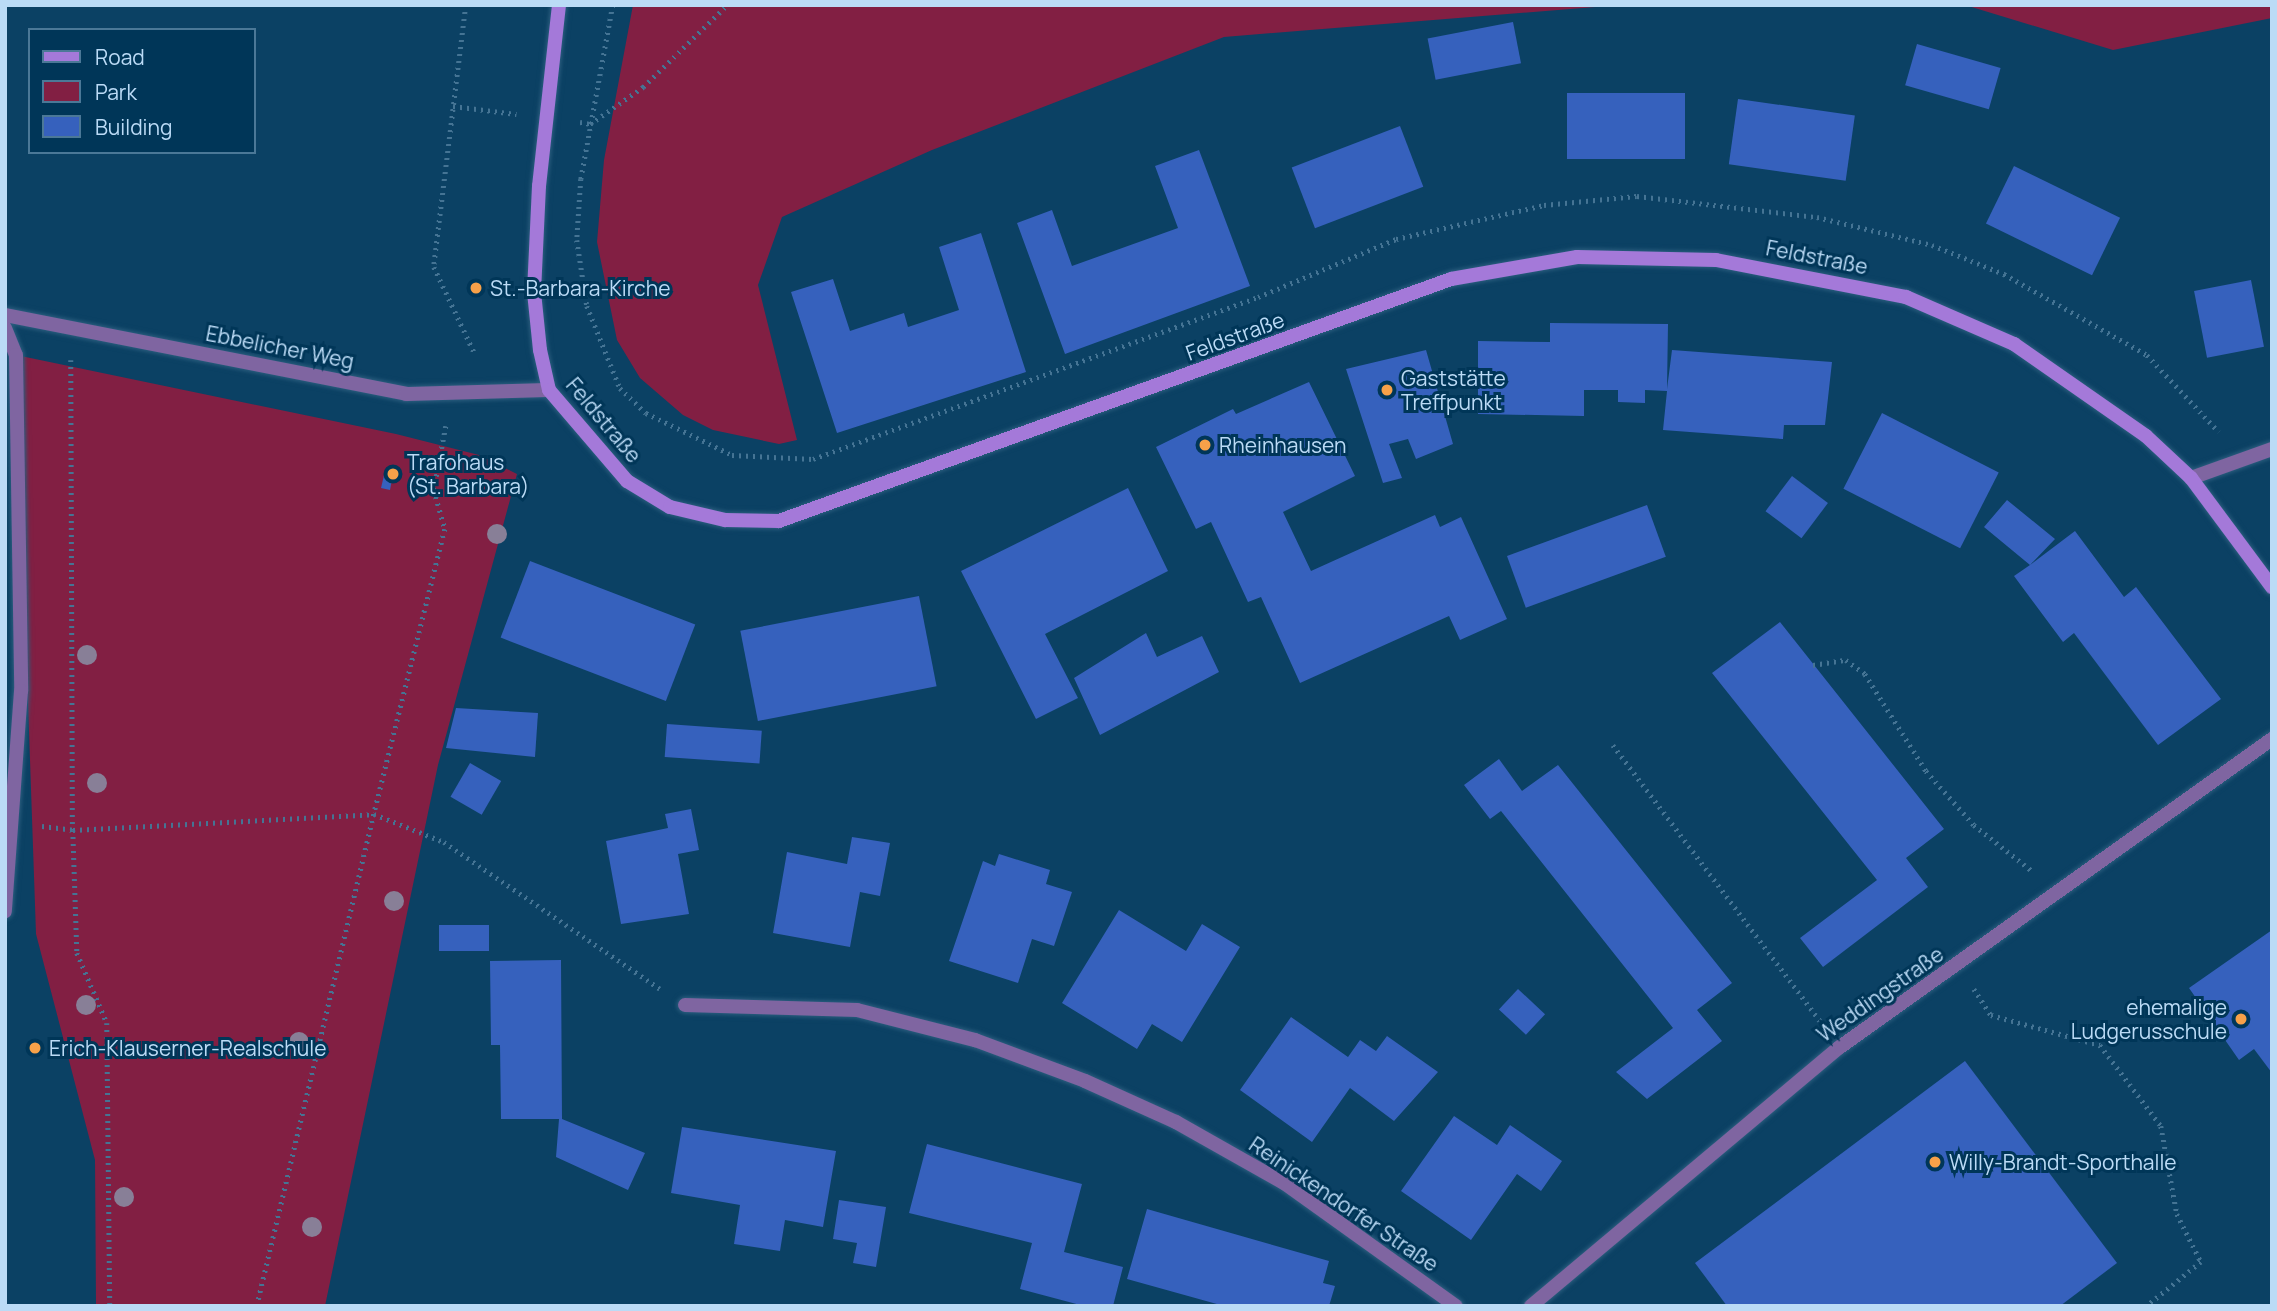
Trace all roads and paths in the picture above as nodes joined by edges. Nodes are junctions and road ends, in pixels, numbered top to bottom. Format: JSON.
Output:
{"nodes":[{"id":1,"x":466,"y":5,"type":"edge"},
{"id":2,"x":559,"y":5,"type":"edge"},
{"id":3,"x":727,"y":5,"type":"edge"},
{"id":4,"x":453,"y":106,"type":"junction"},
{"id":5,"x":547,"y":118,"type":"junction"},
{"id":6,"x":5,"y":315,"type":"edge"},
{"id":7,"x":5,"y":328,"type":"edge"},
{"id":8,"x":71,"y":328,"type":"junction"},
{"id":9,"x":474,"y":352,"type":"dead end"},
{"id":10,"x":549,"y":390,"type":"junction"},
{"id":11,"x":452,"y":394,"type":"junction"},
{"id":12,"x":2272,"y":449,"type":"edge"},
{"id":13,"x":2191,"y":478,"type":"junction"},
{"id":14,"x":2272,"y":587,"type":"edge"},
{"id":15,"x":1813,"y":665,"type":"dead end"},
{"id":16,"x":2272,"y":739,"type":"edge"},
{"id":17,"x":1613,"y":745,"type":"dead end"},
{"id":18,"x":374,"y":814,"type":"junction"},
{"id":19,"x":13,"y":822,"type":"junction"},
{"id":20,"x":73,"y":830,"type":"junction"},
{"id":21,"x":2060,"y":892,"type":"junction"},
{"id":22,"x":5,"y":911,"type":"edge"},
{"id":23,"x":1958,"y":964,"type":"junction"},
{"id":24,"x":685,"y":1005,"type":"joint"},
{"id":25,"x":1840,"y":1047,"type":"junction"},
{"id":26,"x":110,"y":1306,"type":"edge"},
{"id":27,"x":257,"y":1306,"type":"edge"},
{"id":28,"x":1456,"y":1306,"type":"edge"},
{"id":29,"x":1531,"y":1306,"type":"edge"},
{"id":30,"x":2147,"y":1306,"type":"edge"}],
"edges":[{"from":1,"to":4,"type":"path"},
{"from":2,"to":5,"type":"main road","name":"Feldstraße"},
{"from":3,"to":5,"type":"path"},
{"from":4,"to":5,"type":"path"},
{"from":4,"to":9,"type":"path"},
{"from":5,"to":10,"type":"main road","name":"Feldstraße"},
{"from":6,"to":8,"type":"street","name":"Ebbelicher Weg"},
{"from":7,"to":19,"type":"street"},
{"from":8,"to":11,"type":"street","name":"Ebbelicher Weg"},
{"from":8,"to":20,"type":"path"},
{"from":10,"to":11,"type":"street","name":"Ebbelicher Weg"},
{"from":10,"to":13,"type":"main road","name":"Feldstraße"},
{"from":11,"to":18,"type":"path"},
{"from":12,"to":13,"type":"street"},
{"from":13,"to":14,"type":"main road","name":"Feldstraße"},
{"from":15,"to":21,"type":"path"},
{"from":16,"to":21,"type":"street","name":"Weddingstraße"},
{"from":17,"to":25,"type":"path"},
{"from":18,"to":20,"type":"path"},
{"from":18,"to":24,"type":"path"},
{"from":18,"to":27,"type":"path"},
{"from":19,"to":20,"type":"path"},
{"from":19,"to":22,"type":"street"},
{"from":20,"to":26,"type":"path"},
{"from":21,"to":23,"type":"street","name":"Weddingstraße"},
{"from":23,"to":25,"type":"street","name":"Weddingstraße"},
{"from":23,"to":30,"type":"path"},
{"from":24,"to":28,"type":"street","name":"Reinickendorfer Straße"},
{"from":25,"to":29,"type":"street","name":"Weddingstraße"}]}
